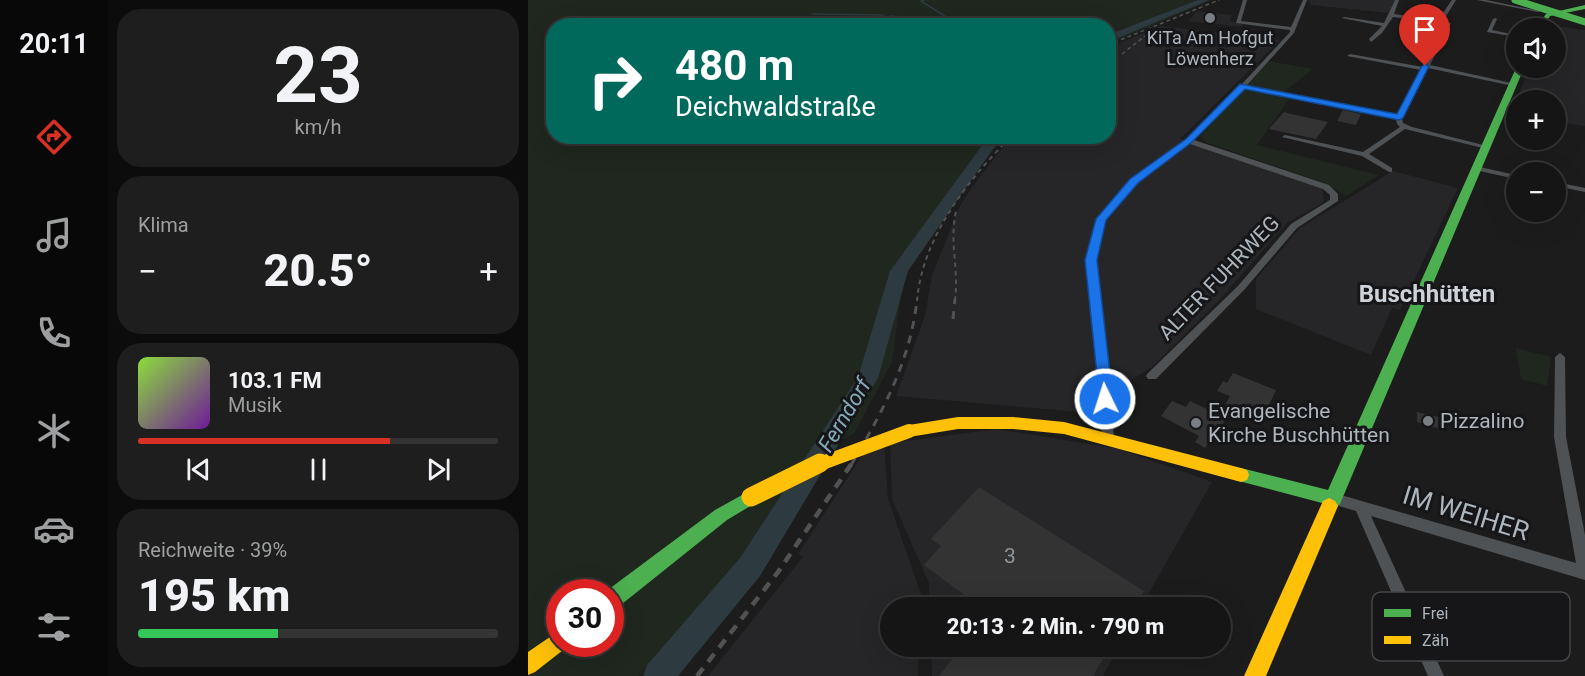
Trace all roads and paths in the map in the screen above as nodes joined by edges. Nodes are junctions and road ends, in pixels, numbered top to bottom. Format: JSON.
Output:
{"nodes":[{"id":1,"x":1245,"y":0,"type":"edge"},
{"id":2,"x":1305,"y":0,"type":"edge"},
{"id":3,"x":1397,"y":0,"type":"edge"},
{"id":4,"x":1454,"y":0,"type":"edge"},
{"id":5,"x":1479,"y":0,"type":"edge"},
{"id":6,"x":1515,"y":0,"type":"edge"},
{"id":7,"x":1523,"y":0,"type":"edge"},
{"id":8,"x":1585,"y":7,"type":"edge"},
{"id":9,"x":1550,"y":14,"type":"junction"},
{"id":10,"x":1392,"y":15,"type":"junction"},
{"id":11,"x":1344,"y":18,"type":"dead end"},
{"id":12,"x":1544,"y":18,"type":"edge"},
{"id":13,"x":1495,"y":19,"type":"dead end"},
{"id":14,"x":1585,"y":20,"type":"edge"},
{"id":15,"x":1440,"y":21,"type":"junction"},
{"id":16,"x":1385,"y":24,"type":"junction"},
{"id":17,"x":1294,"y":29,"type":"junction"},
{"id":18,"x":1506,"y":34,"type":"edge"},
{"id":19,"x":1371,"y":40,"type":"dead end"},
{"id":20,"x":1350,"y":56,"type":"dead end"},
{"id":21,"x":1425,"y":68,"type":"junction"},
{"id":22,"x":1515,"y":78,"type":"edge"},
{"id":23,"x":1512,"y":84,"type":"junction"},
{"id":24,"x":1243,"y":86,"type":"junction"},
{"id":25,"x":1399,"y":118,"type":"junction"},
{"id":26,"x":1404,"y":127,"type":"junction"},
{"id":27,"x":1285,"y":137,"type":"dead end"},
{"id":28,"x":1189,"y":141,"type":"junction"},
{"id":29,"x":1486,"y":147,"type":"junction"},
{"id":30,"x":1364,"y":154,"type":"junction"},
{"id":31,"x":1478,"y":168,"type":"junction"},
{"id":32,"x":1389,"y":170,"type":"dead end"},
{"id":33,"x":1506,"y":175,"type":"edge"},
{"id":34,"x":1566,"y":186,"type":"edge"},
{"id":35,"x":1585,"y":190,"type":"edge"},
{"id":36,"x":1560,"y":357,"type":"dead end"},
{"id":37,"x":1152,"y":376,"type":"dead end"},
{"id":38,"x":1108,"y":438,"type":"junction"},
{"id":39,"x":1334,"y":499,"type":"junction"},
{"id":40,"x":1360,"y":506,"type":"junction"},
{"id":41,"x":1585,"y":573,"type":"edge"},
{"id":42,"x":624,"y":590,"type":"edge"},
{"id":43,"x":1398,"y":592,"type":"edge"},
{"id":44,"x":546,"y":651,"type":"edge"},
{"id":45,"x":1429,"y":661,"type":"edge"},
{"id":46,"x":528,"y":665,"type":"edge"},
{"id":47,"x":1255,"y":676,"type":"edge"},
{"id":48,"x":1436,"y":676,"type":"edge"}],
"edges":[{"from":1,"to":17,"type":"street"},
{"from":2,"to":17,"type":"street"},
{"from":3,"to":10,"type":"street"},
{"from":4,"to":15,"type":"street"},
{"from":5,"to":9,"type":"street"},
{"from":6,"to":14,"type":"main road","bridge":true},
{"from":7,"to":14,"type":"main road","bridge":true},
{"from":8,"to":9,"type":"main road"},
{"from":9,"to":12,"type":"main road"},
{"from":10,"to":15,"type":"street"},
{"from":10,"to":16,"type":"street"},
{"from":11,"to":16,"type":"street"},
{"from":13,"to":18,"type":"street"},
{"from":15,"to":21,"type":"street"},
{"from":16,"to":19,"type":"street"},
{"from":17,"to":24,"type":"street"},
{"from":20,"to":21,"type":"street"},
{"from":21,"to":23,"type":"street"},
{"from":21,"to":25,"type":"street"},
{"from":22,"to":23,"type":"main road"},
{"from":23,"to":29,"type":"main road"},
{"from":24,"to":25,"type":"street"},
{"from":24,"to":28,"type":"street"},
{"from":25,"to":26,"type":"street"},
{"from":26,"to":29,"type":"street"},
{"from":26,"to":30,"type":"street"},
{"from":27,"to":30,"type":"street"},
{"from":28,"to":37,"type":"street","name":"ALTER FUHRWEG"},
{"from":28,"to":38,"type":"street"},
{"from":29,"to":31,"type":"main road"},
{"from":30,"to":32,"type":"street"},
{"from":31,"to":33,"type":"street"},
{"from":31,"to":39,"type":"main road"},
{"from":34,"to":35,"type":"street"},
{"from":36,"to":41,"type":"street"},
{"from":38,"to":39,"type":"main road"},
{"from":38,"to":42,"type":"main road","bridge":true},
{"from":39,"to":40,"type":"street","name":"IM WEIHER"},
{"from":39,"to":47,"type":"main road"},
{"from":40,"to":41,"type":"street","name":"IM WEIHER"},
{"from":40,"to":43,"type":"street"},
{"from":44,"to":46,"type":"main road"},
{"from":45,"to":48,"type":"street"}]}
